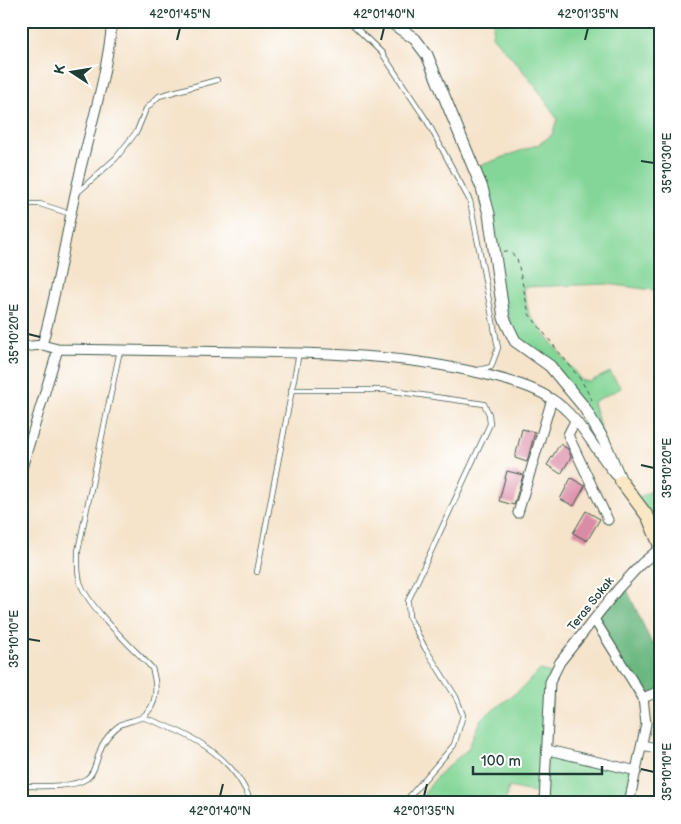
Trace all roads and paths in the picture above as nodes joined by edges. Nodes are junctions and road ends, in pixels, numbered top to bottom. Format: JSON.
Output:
{"nodes":[{"id":1,"x":112,"y":21,"type":"edge"},
{"id":2,"x":349,"y":21,"type":"edge"},
{"id":3,"x":389,"y":21,"type":"edge"},
{"id":4,"x":217,"y":80,"type":"dead end"},
{"id":5,"x":76,"y":194,"type":"junction"},
{"id":6,"x":21,"y":204,"type":"edge"},
{"id":7,"x":71,"y":214,"type":"junction"},
{"id":8,"x":494,"y":249,"type":"junction"},
{"id":9,"x":42,"y":345,"type":"junction"},
{"id":10,"x":21,"y":347,"type":"edge"},
{"id":11,"x":58,"y":349,"type":"junction"},
{"id":12,"x":120,"y":350,"type":"junction"},
{"id":13,"x":299,"y":353,"type":"junction"},
{"id":14,"x":472,"y":372,"type":"junction"},
{"id":15,"x":291,"y":390,"type":"junction"},
{"id":16,"x":552,"y":399,"type":"junction"},
{"id":17,"x":593,"y":402,"type":"dead end"},
{"id":18,"x":575,"y":421,"type":"junction"},
{"id":19,"x":21,"y":471,"type":"edge"},
{"id":20,"x":621,"y":481,"type":"junction"},
{"id":21,"x":518,"y":512,"type":"dead end"},
{"id":22,"x":608,"y":520,"type":"dead end"},
{"id":23,"x":660,"y":547,"type":"edge"},
{"id":24,"x":257,"y":572,"type":"dead end"},
{"id":25,"x":594,"y":619,"type":"junction"},
{"id":26,"x":660,"y":691,"type":"edge"},
{"id":27,"x":643,"y":698,"type":"junction"},
{"id":28,"x":142,"y":717,"type":"junction"},
{"id":29,"x":642,"y":745,"type":"junction"},
{"id":30,"x":660,"y":749,"type":"edge"},
{"id":31,"x":548,"y":750,"type":"junction"},
{"id":32,"x":637,"y":770,"type":"junction"},
{"id":33,"x":21,"y":786,"type":"edge"},
{"id":34,"x":251,"y":803,"type":"edge"},
{"id":35,"x":404,"y":803,"type":"edge"},
{"id":36,"x":544,"y":803,"type":"edge"},
{"id":37,"x":629,"y":803,"type":"edge"}],
"edges":[{"from":1,"to":5,"type":"street"},
{"from":2,"to":14,"type":"lane"},
{"from":3,"to":8,"type":"street"},
{"from":4,"to":5,"type":"lane"},
{"from":5,"to":7,"type":"street"},
{"from":6,"to":7,"type":"lane"},
{"from":7,"to":9,"type":"street"},
{"from":8,"to":17,"type":"path"},
{"from":8,"to":20,"type":"street"},
{"from":9,"to":10,"type":"street"},
{"from":9,"to":11,"type":"street"},
{"from":11,"to":12,"type":"street"},
{"from":11,"to":19,"type":"street"},
{"from":12,"to":13,"type":"street"},
{"from":12,"to":28,"type":"lane"},
{"from":13,"to":14,"type":"street"},
{"from":13,"to":15,"type":"lane"},
{"from":14,"to":16,"type":"street"},
{"from":15,"to":24,"type":"lane"},
{"from":15,"to":35,"type":"lane"},
{"from":16,"to":18,"type":"street"},
{"from":16,"to":21,"type":"street"},
{"from":18,"to":20,"type":"street"},
{"from":18,"to":22,"type":"street"},
{"from":20,"to":23,"type":"main road"},
{"from":23,"to":25,"type":"street","name":"Teras Sokak"},
{"from":25,"to":27,"type":"street"},
{"from":25,"to":31,"type":"street","name":"Teras Sokak"},
{"from":26,"to":27,"type":"street"},
{"from":27,"to":29,"type":"street"},
{"from":28,"to":33,"type":"lane"},
{"from":28,"to":34,"type":"lane"},
{"from":29,"to":30,"type":"street"},
{"from":29,"to":32,"type":"street"},
{"from":31,"to":32,"type":"street"},
{"from":31,"to":36,"type":"street"},
{"from":32,"to":37,"type":"street"}]}
